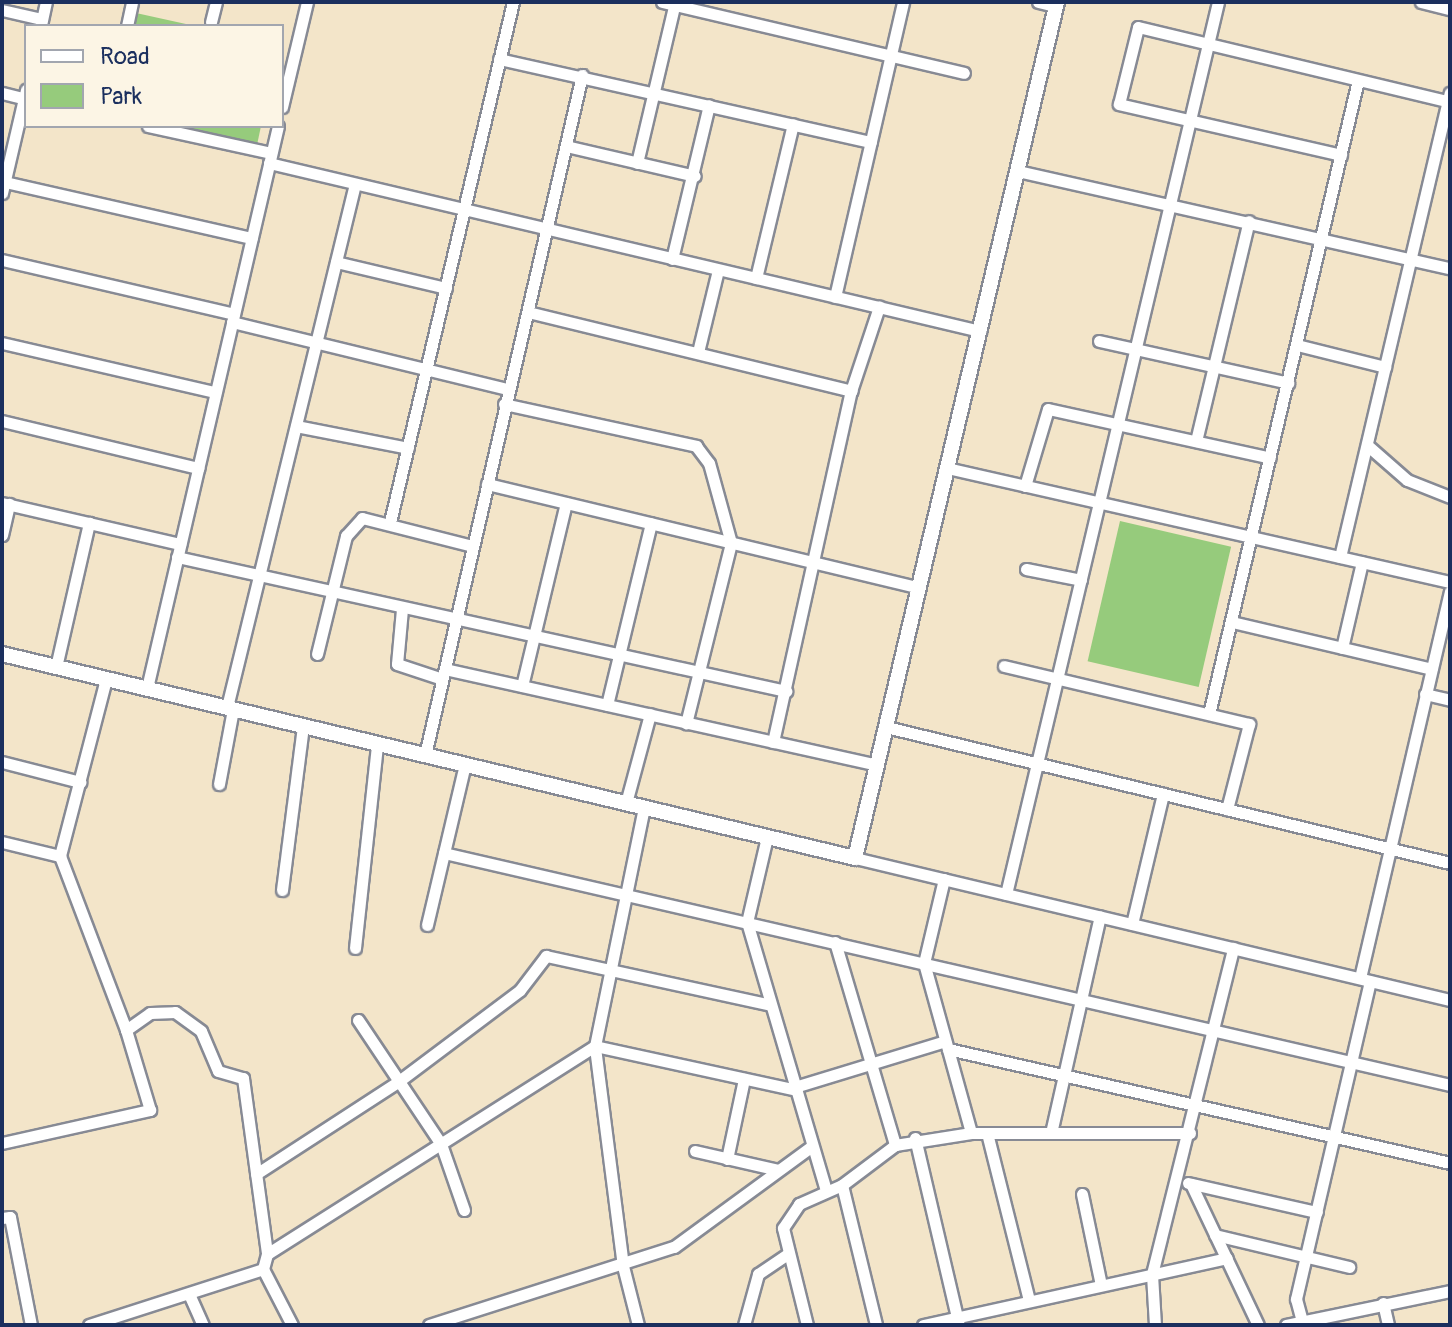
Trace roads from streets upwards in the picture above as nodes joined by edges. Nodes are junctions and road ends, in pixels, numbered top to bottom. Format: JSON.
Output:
{"nodes":[{"id":1,"x":46,"y":2,"type":"edge"},
{"id":2,"x":132,"y":2,"type":"edge"},
{"id":3,"x":216,"y":2,"type":"edge"},
{"id":4,"x":307,"y":2,"type":"edge"},
{"id":5,"x":513,"y":2,"type":"edge"},
{"id":6,"x":903,"y":2,"type":"edge"},
{"id":7,"x":1038,"y":2,"type":"edge"},
{"id":8,"x":1218,"y":2,"type":"edge"},
{"id":9,"x":1421,"y":2,"type":"edge"},
{"id":10,"x":670,"y":3,"type":"edge"},
{"id":11,"x":1057,"y":4,"type":"edge"},
{"id":12,"x":1450,"y":9,"type":"edge"},
{"id":13,"x":2,"y":10,"type":"edge"},
{"id":14,"x":211,"y":22,"type":"dead end"},
{"id":15,"x":42,"y":23,"type":"edge"},
{"id":16,"x":127,"y":24,"type":"edge"},
{"id":17,"x":1208,"y":43,"type":"junction"},
{"id":18,"x":891,"y":56,"type":"junction"},
{"id":19,"x":499,"y":59,"type":"junction"},
{"id":20,"x":964,"y":73,"type":"dead end"},
{"id":21,"x":582,"y":75,"type":"junction"},
{"id":22,"x":1358,"y":80,"type":"junction"},
{"id":23,"x":654,"y":92,"type":"junction"},
{"id":24,"x":2,"y":93,"type":"edge"},
{"id":25,"x":24,"y":96,"type":"edge"},
{"id":26,"x":284,"y":99,"type":"edge"},
{"id":27,"x":1449,"y":99,"type":"edge"},
{"id":28,"x":24,"y":100,"type":"edge"},
{"id":29,"x":709,"y":105,"type":"junction"},
{"id":30,"x":1190,"y":121,"type":"junction"},
{"id":31,"x":793,"y":124,"type":"junction"},
{"id":32,"x":156,"y":128,"type":"edge"},
{"id":33,"x":278,"y":128,"type":"edge"},
{"id":34,"x":871,"y":142,"type":"junction"},
{"id":35,"x":566,"y":146,"type":"junction"},
{"id":36,"x":1341,"y":155,"type":"junction"},
{"id":37,"x":270,"y":158,"type":"junction"},
{"id":38,"x":637,"y":163,"type":"junction"},
{"id":39,"x":1018,"y":171,"type":"junction"},
{"id":40,"x":695,"y":176,"type":"junction"},
{"id":41,"x":355,"y":184,"type":"junction"},
{"id":42,"x":3,"y":188,"type":"edge"},
{"id":43,"x":1170,"y":203,"type":"junction"},
{"id":44,"x":464,"y":209,"type":"junction"},
{"id":45,"x":1249,"y":221,"type":"junction"},
{"id":46,"x":547,"y":229,"type":"junction"},
{"id":47,"x":252,"y":238,"type":"junction"},
{"id":48,"x":1322,"y":238,"type":"junction"},
{"id":49,"x":672,"y":259,"type":"junction"},
{"id":50,"x":1411,"y":259,"type":"junction"},
{"id":51,"x":2,"y":260,"type":"edge"},
{"id":52,"x":336,"y":262,"type":"junction"},
{"id":53,"x":1450,"y":268,"type":"edge"},
{"id":54,"x":718,"y":270,"type":"junction"},
{"id":55,"x":756,"y":278,"type":"junction"},
{"id":56,"x":446,"y":288,"type":"junction"},
{"id":57,"x":835,"y":297,"type":"junction"},
{"id":58,"x":879,"y":307,"type":"junction"},
{"id":59,"x":528,"y":312,"type":"junction"},
{"id":60,"x":233,"y":318,"type":"junction"},
{"id":61,"x":980,"y":331,"type":"junction"},
{"id":62,"x":1099,"y":341,"type":"dead end"},
{"id":63,"x":316,"y":342,"type":"junction"},
{"id":64,"x":2,"y":343,"type":"edge"},
{"id":65,"x":1297,"y":345,"type":"junction"},
{"id":66,"x":1136,"y":347,"type":"junction"},
{"id":67,"x":698,"y":352,"type":"junction"},
{"id":68,"x":1214,"y":366,"type":"junction"},
{"id":69,"x":1385,"y":367,"type":"junction"},
{"id":70,"x":427,"y":368,"type":"junction"},
{"id":71,"x":1288,"y":383,"type":"junction"},
{"id":72,"x":507,"y":389,"type":"junction"},
{"id":73,"x":851,"y":391,"type":"junction"},
{"id":74,"x":215,"y":392,"type":"junction"},
{"id":75,"x":504,"y":404,"type":"junction"},
{"id":76,"x":2,"y":421,"type":"edge"},
{"id":77,"x":1118,"y":423,"type":"junction"},
{"id":78,"x":296,"y":426,"type":"junction"},
{"id":79,"x":1196,"y":441,"type":"junction"},
{"id":80,"x":1367,"y":445,"type":"junction"},
{"id":81,"x":408,"y":448,"type":"junction"},
{"id":82,"x":1270,"y":458,"type":"junction"},
{"id":83,"x":198,"y":468,"type":"junction"},
{"id":84,"x":947,"y":468,"type":"junction"},
{"id":85,"x":487,"y":484,"type":"junction"},
{"id":86,"x":1025,"y":486,"type":"junction"},
{"id":87,"x":1450,"y":497,"type":"edge"},
{"id":88,"x":1099,"y":502,"type":"junction"},
{"id":89,"x":566,"y":503,"type":"junction"},
{"id":90,"x":5,"y":504,"type":"edge"},
{"id":91,"x":390,"y":522,"type":"junction"},
{"id":92,"x":89,"y":523,"type":"junction"},
{"id":93,"x":651,"y":523,"type":"junction"},
{"id":94,"x":2,"y":535,"type":"edge"},
{"id":95,"x":1252,"y":536,"type":"junction"},
{"id":96,"x":731,"y":543,"type":"junction"},
{"id":97,"x":180,"y":544,"type":"junction"},
{"id":98,"x":473,"y":546,"type":"junction"},
{"id":99,"x":177,"y":557,"type":"junction"},
{"id":100,"x":1340,"y":557,"type":"junction"},
{"id":101,"x":1362,"y":562,"type":"junction"},
{"id":102,"x":814,"y":565,"type":"junction"},
{"id":103,"x":1026,"y":569,"type":"dead end"},
{"id":104,"x":259,"y":575,"type":"junction"},
{"id":105,"x":1081,"y":580,"type":"junction"},
{"id":106,"x":1450,"y":582,"type":"edge"},
{"id":107,"x":919,"y":588,"type":"junction"},
{"id":108,"x":1450,"y":591,"type":"edge"},
{"id":109,"x":334,"y":595,"type":"junction"},
{"id":110,"x":402,"y":609,"type":"junction"},
{"id":111,"x":456,"y":618,"type":"junction"},
{"id":112,"x":1232,"y":622,"type":"junction"},
{"id":113,"x":535,"y":635,"type":"junction"},
{"id":114,"x":1342,"y":648,"type":"junction"},
{"id":115,"x":2,"y":654,"type":"edge"},
{"id":116,"x":317,"y":654,"type":"dead end"},
{"id":117,"x":619,"y":654,"type":"junction"},
{"id":118,"x":1004,"y":666,"type":"dead end"},
{"id":119,"x":56,"y":667,"type":"junction"},
{"id":120,"x":1432,"y":669,"type":"junction"},
{"id":121,"x":698,"y":671,"type":"junction"},
{"id":122,"x":443,"y":674,"type":"junction"},
{"id":123,"x":106,"y":679,"type":"junction"},
{"id":124,"x":1055,"y":680,"type":"junction"},
{"id":125,"x":522,"y":686,"type":"junction"},
{"id":126,"x":147,"y":688,"type":"junction"},
{"id":127,"x":786,"y":691,"type":"junction"},
{"id":128,"x":1425,"y":694,"type":"junction"},
{"id":129,"x":1450,"y":700,"type":"edge"},
{"id":130,"x":607,"y":705,"type":"junction"},
{"id":131,"x":230,"y":708,"type":"junction"},
{"id":132,"x":650,"y":714,"type":"junction"},
{"id":133,"x":1209,"y":714,"type":"junction"},
{"id":134,"x":686,"y":723,"type":"junction"},
{"id":135,"x":303,"y":726,"type":"junction"},
{"id":136,"x":886,"y":727,"type":"junction"},
{"id":137,"x":773,"y":742,"type":"junction"},
{"id":138,"x":377,"y":744,"type":"junction"},
{"id":139,"x":425,"y":755,"type":"junction"},
{"id":140,"x":2,"y":762,"type":"edge"},
{"id":141,"x":465,"y":764,"type":"junction"},
{"id":142,"x":1037,"y":764,"type":"junction"},
{"id":143,"x":877,"y":765,"type":"junction"},
{"id":144,"x":80,"y":782,"type":"junction"},
{"id":145,"x":219,"y":784,"type":"dead end"},
{"id":146,"x":1163,"y":794,"type":"junction"},
{"id":147,"x":626,"y":803,"type":"junction"},
{"id":148,"x":644,"y":807,"type":"junction"},
{"id":149,"x":1227,"y":809,"type":"junction"},
{"id":150,"x":767,"y":837,"type":"junction"},
{"id":151,"x":2,"y":842,"type":"edge"},
{"id":152,"x":1390,"y":849,"type":"junction"},
{"id":153,"x":444,"y":853,"type":"junction"},
{"id":154,"x":60,"y":856,"type":"junction"},
{"id":155,"x":855,"y":858,"type":"junction"},
{"id":156,"x":1450,"y":863,"type":"edge"},
{"id":157,"x":944,"y":879,"type":"junction"},
{"id":158,"x":282,"y":890,"type":"dead end"},
{"id":159,"x":623,"y":894,"type":"junction"},
{"id":160,"x":1006,"y":894,"type":"junction"},
{"id":161,"x":1100,"y":916,"type":"junction"},
{"id":162,"x":747,"y":922,"type":"junction"},
{"id":163,"x":1132,"y":924,"type":"junction"},
{"id":164,"x":427,"y":925,"type":"dead end"},
{"id":165,"x":835,"y":942,"type":"junction"},
{"id":166,"x":355,"y":948,"type":"dead end"},
{"id":167,"x":1233,"y":948,"type":"junction"},
{"id":168,"x":924,"y":963,"type":"junction"},
{"id":169,"x":607,"y":967,"type":"junction"},
{"id":170,"x":1365,"y":980,"type":"junction"},
{"id":171,"x":1081,"y":1000,"type":"junction"},
{"id":172,"x":1450,"y":1000,"type":"edge"},
{"id":173,"x":771,"y":1005,"type":"junction"},
{"id":174,"x":358,"y":1020,"type":"dead end"},
{"id":175,"x":126,"y":1030,"type":"junction"},
{"id":176,"x":1214,"y":1031,"type":"junction"},
{"id":177,"x":946,"y":1045,"type":"junction"},
{"id":178,"x":595,"y":1046,"type":"junction"},
{"id":179,"x":1351,"y":1062,"type":"junction"},
{"id":180,"x":872,"y":1063,"type":"junction"},
{"id":181,"x":1064,"y":1076,"type":"junction"},
{"id":182,"x":744,"y":1079,"type":"junction"},
{"id":183,"x":399,"y":1081,"type":"junction"},
{"id":184,"x":1450,"y":1085,"type":"edge"},
{"id":185,"x":796,"y":1089,"type":"junction"},
{"id":186,"x":1197,"y":1106,"type":"junction"},
{"id":187,"x":971,"y":1133,"type":"junction"},
{"id":188,"x":987,"y":1133,"type":"junction"},
{"id":189,"x":1051,"y":1133,"type":"junction"},
{"id":190,"x":1190,"y":1133,"type":"junction"},
{"id":191,"x":1334,"y":1137,"type":"junction"},
{"id":192,"x":915,"y":1138,"type":"junction"},
{"id":193,"x":2,"y":1143,"type":"edge"},
{"id":194,"x":441,"y":1144,"type":"junction"},
{"id":195,"x":895,"y":1145,"type":"junction"},
{"id":196,"x":812,"y":1146,"type":"junction"},
{"id":197,"x":695,"y":1151,"type":"dead end"},
{"id":198,"x":727,"y":1159,"type":"junction"},
{"id":199,"x":1450,"y":1163,"type":"edge"},
{"id":200,"x":778,"y":1170,"type":"junction"},
{"id":201,"x":256,"y":1174,"type":"junction"},
{"id":202,"x":1185,"y":1183,"type":"junction"},
{"id":203,"x":842,"y":1185,"type":"junction"},
{"id":204,"x":826,"y":1191,"type":"junction"},
{"id":205,"x":1082,"y":1194,"type":"dead end"},
{"id":206,"x":464,"y":1210,"type":"dead end"},
{"id":207,"x":1317,"y":1212,"type":"junction"},
{"id":208,"x":2,"y":1218,"type":"edge"},
{"id":209,"x":1215,"y":1235,"type":"junction"},
{"id":210,"x":789,"y":1253,"type":"junction"},
{"id":211,"x":267,"y":1254,"type":"junction"},
{"id":212,"x":1306,"y":1256,"type":"junction"},
{"id":213,"x":1227,"y":1258,"type":"junction"},
{"id":214,"x":623,"y":1266,"type":"junction"},
{"id":215,"x":1349,"y":1267,"type":"dead end"},
{"id":216,"x":263,"y":1269,"type":"junction"},
{"id":217,"x":1152,"y":1274,"type":"junction"},
{"id":218,"x":1101,"y":1285,"type":"junction"},
{"id":219,"x":1450,"y":1291,"type":"edge"},
{"id":220,"x":189,"y":1294,"type":"junction"},
{"id":221,"x":1029,"y":1300,"type":"junction"},
{"id":222,"x":1383,"y":1303,"type":"junction"},
{"id":223,"x":118,"y":1319,"type":"edge"},
{"id":224,"x":958,"y":1320,"type":"edge"},
{"id":225,"x":1302,"y":1323,"type":"edge"},
{"id":226,"x":31,"y":1325,"type":"edge"},
{"id":227,"x":89,"y":1325,"type":"edge"},
{"id":228,"x":203,"y":1325,"type":"edge"},
{"id":229,"x":292,"y":1325,"type":"edge"},
{"id":230,"x":429,"y":1325,"type":"edge"},
{"id":231,"x":638,"y":1325,"type":"edge"},
{"id":232,"x":744,"y":1325,"type":"edge"},
{"id":233,"x":807,"y":1325,"type":"edge"},
{"id":234,"x":876,"y":1325,"type":"edge"},
{"id":235,"x":923,"y":1325,"type":"edge"},
{"id":236,"x":1155,"y":1325,"type":"edge"},
{"id":237,"x":1258,"y":1325,"type":"edge"},
{"id":238,"x":1286,"y":1325,"type":"edge"},
{"id":239,"x":1388,"y":1325,"type":"edge"}],
"edges":[{"from":1,"to":15,"type":"street"},
{"from":2,"to":16,"type":"street"},
{"from":3,"to":14,"type":"street"},
{"from":4,"to":26,"type":"street"},
{"from":5,"to":19,"type":"street"},
{"from":6,"to":18,"type":"street"},
{"from":7,"to":11,"type":"street"},
{"from":8,"to":17,"type":"street"},
{"from":9,"to":12,"type":"street"},
{"from":10,"to":18,"type":"street"},
{"from":10,"to":23,"type":"street"},
{"from":11,"to":39,"type":"street"},
{"from":13,"to":15,"type":"street"},
{"from":17,"to":22,"type":"street"},
{"from":17,"to":30,"type":"street"},
{"from":17,"to":30,"type":"street"},
{"from":18,"to":20,"type":"street"},
{"from":18,"to":34,"type":"street"},
{"from":19,"to":21,"type":"street"},
{"from":19,"to":44,"type":"street"},
{"from":21,"to":23,"type":"street"},
{"from":21,"to":35,"type":"street"},
{"from":22,"to":27,"type":"street"},
{"from":22,"to":36,"type":"street"},
{"from":23,"to":29,"type":"street"},
{"from":23,"to":38,"type":"street"},
{"from":24,"to":25,"type":"street"},
{"from":27,"to":50,"type":"street"},
{"from":28,"to":42,"type":"street"},
{"from":29,"to":31,"type":"street"},
{"from":29,"to":40,"type":"street"},
{"from":30,"to":36,"type":"street"},
{"from":30,"to":43,"type":"street"},
{"from":31,"to":34,"type":"street"},
{"from":31,"to":55,"type":"street"},
{"from":32,"to":37,"type":"street"},
{"from":33,"to":37,"type":"street"},
{"from":34,"to":57,"type":"street"},
{"from":35,"to":38,"type":"street"},
{"from":35,"to":46,"type":"street"},
{"from":36,"to":48,"type":"street"},
{"from":37,"to":41,"type":"street"},
{"from":37,"to":47,"type":"street"},
{"from":38,"to":40,"type":"street"},
{"from":39,"to":43,"type":"street"},
{"from":39,"to":61,"type":"street"},
{"from":40,"to":49,"type":"street"},
{"from":41,"to":44,"type":"street"},
{"from":41,"to":52,"type":"street"},
{"from":42,"to":47,"type":"street"},
{"from":43,"to":45,"type":"street"},
{"from":43,"to":66,"type":"street"},
{"from":44,"to":46,"type":"street"},
{"from":44,"to":56,"type":"street"},
{"from":45,"to":48,"type":"street"},
{"from":45,"to":68,"type":"street"},
{"from":46,"to":49,"type":"street"},
{"from":46,"to":59,"type":"street"},
{"from":47,"to":60,"type":"street"},
{"from":48,"to":50,"type":"street"},
{"from":48,"to":65,"type":"street"},
{"from":49,"to":54,"type":"street"},
{"from":50,"to":53,"type":"street"},
{"from":50,"to":69,"type":"street"},
{"from":51,"to":60,"type":"street"},
{"from":52,"to":56,"type":"street"},
{"from":52,"to":63,"type":"street"},
{"from":54,"to":55,"type":"street"},
{"from":54,"to":67,"type":"street"},
{"from":55,"to":57,"type":"street"},
{"from":56,"to":70,"type":"street"},
{"from":57,"to":58,"type":"street"},
{"from":58,"to":61,"type":"street"},
{"from":58,"to":73,"type":"street"},
{"from":59,"to":67,"type":"street"},
{"from":59,"to":72,"type":"street"},
{"from":60,"to":63,"type":"street"},
{"from":60,"to":74,"type":"street"},
{"from":61,"to":84,"type":"street"},
{"from":62,"to":66,"type":"street"},
{"from":63,"to":70,"type":"street"},
{"from":63,"to":78,"type":"street"},
{"from":64,"to":74,"type":"street"},
{"from":65,"to":69,"type":"street"},
{"from":65,"to":71,"type":"street"},
{"from":66,"to":68,"type":"street"},
{"from":66,"to":77,"type":"street"},
{"from":67,"to":73,"type":"street"},
{"from":68,"to":71,"type":"street"},
{"from":68,"to":79,"type":"street"},
{"from":69,"to":80,"type":"street"},
{"from":70,"to":72,"type":"street"},
{"from":70,"to":81,"type":"street"},
{"from":71,"to":82,"type":"street"},
{"from":72,"to":75,"type":"street"},
{"from":73,"to":102,"type":"street"},
{"from":74,"to":83,"type":"street"},
{"from":75,"to":85,"type":"street"},
{"from":75,"to":96,"type":"street"},
{"from":76,"to":83,"type":"street"},
{"from":77,"to":79,"type":"street"},
{"from":77,"to":86,"type":"street"},
{"from":77,"to":88,"type":"street"},
{"from":78,"to":81,"type":"street"},
{"from":78,"to":104,"type":"street"},
{"from":79,"to":82,"type":"street"},
{"from":80,"to":87,"type":"street"},
{"from":80,"to":100,"type":"street"},
{"from":81,"to":91,"type":"street"},
{"from":82,"to":95,"type":"street"},
{"from":83,"to":97,"type":"street"},
{"from":84,"to":86,"type":"street"},
{"from":84,"to":107,"type":"street"},
{"from":85,"to":89,"type":"street"},
{"from":85,"to":98,"type":"street"},
{"from":86,"to":88,"type":"street"},
{"from":88,"to":95,"type":"street"},
{"from":88,"to":105,"type":"street"},
{"from":89,"to":93,"type":"street"},
{"from":89,"to":113,"type":"street"},
{"from":90,"to":92,"type":"street"},
{"from":90,"to":94,"type":"street"},
{"from":91,"to":98,"type":"street"},
{"from":91,"to":109,"type":"street"},
{"from":92,"to":97,"type":"street"},
{"from":92,"to":119,"type":"street"},
{"from":93,"to":96,"type":"street"},
{"from":93,"to":117,"type":"street"},
{"from":95,"to":100,"type":"street"},
{"from":95,"to":112,"type":"street"},
{"from":96,"to":102,"type":"street"},
{"from":96,"to":121,"type":"street"},
{"from":97,"to":99,"type":"street"},
{"from":98,"to":111,"type":"street"},
{"from":99,"to":104,"type":"street"},
{"from":99,"to":126,"type":"street"},
{"from":100,"to":101,"type":"street"},
{"from":101,"to":106,"type":"street"},
{"from":101,"to":114,"type":"street"},
{"from":102,"to":107,"type":"street"},
{"from":102,"to":127,"type":"street"},
{"from":103,"to":105,"type":"street"},
{"from":104,"to":109,"type":"street"},
{"from":104,"to":131,"type":"street"},
{"from":105,"to":124,"type":"street"},
{"from":107,"to":136,"type":"street"},
{"from":108,"to":120,"type":"street"},
{"from":109,"to":110,"type":"street"},
{"from":109,"to":116,"type":"street"},
{"from":110,"to":111,"type":"street"},
{"from":110,"to":122,"type":"street"},
{"from":111,"to":113,"type":"street"},
{"from":111,"to":122,"type":"street"},
{"from":112,"to":114,"type":"street"},
{"from":112,"to":133,"type":"street"},
{"from":113,"to":117,"type":"street"},
{"from":113,"to":125,"type":"street"},
{"from":114,"to":120,"type":"street"},
{"from":115,"to":119,"type":"street"},
{"from":117,"to":121,"type":"street"},
{"from":117,"to":130,"type":"street"},
{"from":118,"to":124,"type":"street"},
{"from":119,"to":123,"type":"street"},
{"from":120,"to":128,"type":"street"},
{"from":121,"to":127,"type":"street"},
{"from":121,"to":134,"type":"street"},
{"from":122,"to":125,"type":"street"},
{"from":122,"to":139,"type":"street"},
{"from":123,"to":126,"type":"street"},
{"from":123,"to":144,"type":"street"},
{"from":124,"to":133,"type":"street"},
{"from":124,"to":142,"type":"street"},
{"from":125,"to":130,"type":"street"},
{"from":126,"to":131,"type":"street"},
{"from":127,"to":137,"type":"street"},
{"from":128,"to":129,"type":"street"},
{"from":128,"to":152,"type":"street"},
{"from":130,"to":132,"type":"street"},
{"from":131,"to":135,"type":"street"},
{"from":131,"to":145,"type":"street"},
{"from":132,"to":134,"type":"street"},
{"from":132,"to":147,"type":"street"},
{"from":133,"to":149,"type":"street"},
{"from":134,"to":137,"type":"street"},
{"from":135,"to":138,"type":"street"},
{"from":135,"to":158,"type":"street"},
{"from":136,"to":142,"type":"street"},
{"from":136,"to":143,"type":"street"},
{"from":137,"to":143,"type":"street"},
{"from":138,"to":139,"type":"street"},
{"from":138,"to":166,"type":"street"},
{"from":139,"to":141,"type":"street"},
{"from":140,"to":144,"type":"street"},
{"from":141,"to":147,"type":"street"},
{"from":141,"to":153,"type":"street"},
{"from":142,"to":146,"type":"street"},
{"from":142,"to":160,"type":"street"},
{"from":143,"to":155,"type":"street"},
{"from":144,"to":154,"type":"street"},
{"from":146,"to":149,"type":"street"},
{"from":146,"to":163,"type":"street"},
{"from":147,"to":148,"type":"street"},
{"from":148,"to":150,"type":"street"},
{"from":148,"to":159,"type":"street"},
{"from":149,"to":152,"type":"street"},
{"from":150,"to":155,"type":"street"},
{"from":150,"to":162,"type":"street"},
{"from":151,"to":154,"type":"street"},
{"from":152,"to":156,"type":"street"},
{"from":152,"to":170,"type":"street"},
{"from":153,"to":159,"type":"street"},
{"from":153,"to":164,"type":"street"},
{"from":154,"to":175,"type":"street"},
{"from":155,"to":157,"type":"street"},
{"from":157,"to":160,"type":"street"},
{"from":157,"to":168,"type":"street"},
{"from":159,"to":162,"type":"street"},
{"from":159,"to":169,"type":"street"},
{"from":160,"to":161,"type":"street"},
{"from":161,"to":163,"type":"street"},
{"from":161,"to":171,"type":"street"},
{"from":162,"to":165,"type":"street"},
{"from":162,"to":173,"type":"street"},
{"from":163,"to":167,"type":"street"},
{"from":165,"to":168,"type":"street"},
{"from":165,"to":180,"type":"street"},
{"from":167,"to":170,"type":"street"},
{"from":167,"to":176,"type":"street"},
{"from":168,"to":171,"type":"street"},
{"from":168,"to":177,"type":"street"},
{"from":169,"to":173,"type":"street"},
{"from":169,"to":178,"type":"street"},
{"from":169,"to":183,"type":"street"},
{"from":170,"to":172,"type":"street"},
{"from":170,"to":179,"type":"street"},
{"from":171,"to":176,"type":"street"},
{"from":171,"to":181,"type":"street"},
{"from":173,"to":185,"type":"street"},
{"from":174,"to":183,"type":"street"},
{"from":175,"to":193,"type":"street"},
{"from":175,"to":201,"type":"street"},
{"from":176,"to":179,"type":"street"},
{"from":176,"to":186,"type":"street"},
{"from":177,"to":180,"type":"street"},
{"from":177,"to":181,"type":"street"},
{"from":177,"to":187,"type":"street"},
{"from":178,"to":182,"type":"street"},
{"from":178,"to":194,"type":"street"},
{"from":178,"to":214,"type":"street"},
{"from":179,"to":184,"type":"street"},
{"from":179,"to":191,"type":"street"},
{"from":180,"to":185,"type":"street"},
{"from":180,"to":195,"type":"street"},
{"from":181,"to":186,"type":"street"},
{"from":181,"to":189,"type":"street"},
{"from":182,"to":185,"type":"street"},
{"from":182,"to":198,"type":"street"},
{"from":183,"to":194,"type":"street"},
{"from":183,"to":201,"type":"street"},
{"from":185,"to":196,"type":"street"},
{"from":186,"to":190,"type":"street"},
{"from":186,"to":191,"type":"street"},
{"from":187,"to":188,"type":"street"},
{"from":187,"to":192,"type":"street"},
{"from":188,"to":189,"type":"street"},
{"from":188,"to":221,"type":"street"},
{"from":189,"to":190,"type":"street"},
{"from":190,"to":202,"type":"street"},
{"from":191,"to":199,"type":"street"},
{"from":191,"to":207,"type":"street"},
{"from":192,"to":195,"type":"street"},
{"from":192,"to":224,"type":"street"},
{"from":194,"to":206,"type":"street"},
{"from":194,"to":211,"type":"street"},
{"from":195,"to":203,"type":"street"},
{"from":196,"to":200,"type":"street"},
{"from":196,"to":204,"type":"street"},
{"from":197,"to":198,"type":"street"},
{"from":198,"to":200,"type":"street"},
{"from":200,"to":214,"type":"street"},
{"from":201,"to":211,"type":"street"},
{"from":202,"to":207,"type":"street"},
{"from":202,"to":209,"type":"street"},
{"from":202,"to":217,"type":"street"},
{"from":203,"to":204,"type":"street"},
{"from":203,"to":234,"type":"street"},
{"from":204,"to":210,"type":"street"},
{"from":205,"to":218,"type":"street"},
{"from":207,"to":212,"type":"street"},
{"from":208,"to":226,"type":"street"},
{"from":209,"to":212,"type":"street"},
{"from":209,"to":213,"type":"street"},
{"from":210,"to":232,"type":"street"},
{"from":210,"to":233,"type":"street"},
{"from":211,"to":216,"type":"street"},
{"from":212,"to":215,"type":"street"},
{"from":212,"to":225,"type":"street"},
{"from":213,"to":217,"type":"street"},
{"from":213,"to":237,"type":"street"},
{"from":214,"to":230,"type":"street"},
{"from":214,"to":231,"type":"street"},
{"from":216,"to":220,"type":"street"},
{"from":216,"to":229,"type":"street"},
{"from":217,"to":218,"type":"street"},
{"from":217,"to":236,"type":"street"},
{"from":218,"to":221,"type":"street"},
{"from":219,"to":222,"type":"street"},
{"from":220,"to":223,"type":"street"},
{"from":220,"to":228,"type":"street"},
{"from":221,"to":224,"type":"street"},
{"from":222,"to":225,"type":"street"},
{"from":222,"to":239,"type":"street"},
{"from":223,"to":227,"type":"street"},
{"from":224,"to":235,"type":"street"},
{"from":225,"to":238,"type":"street"}]}
